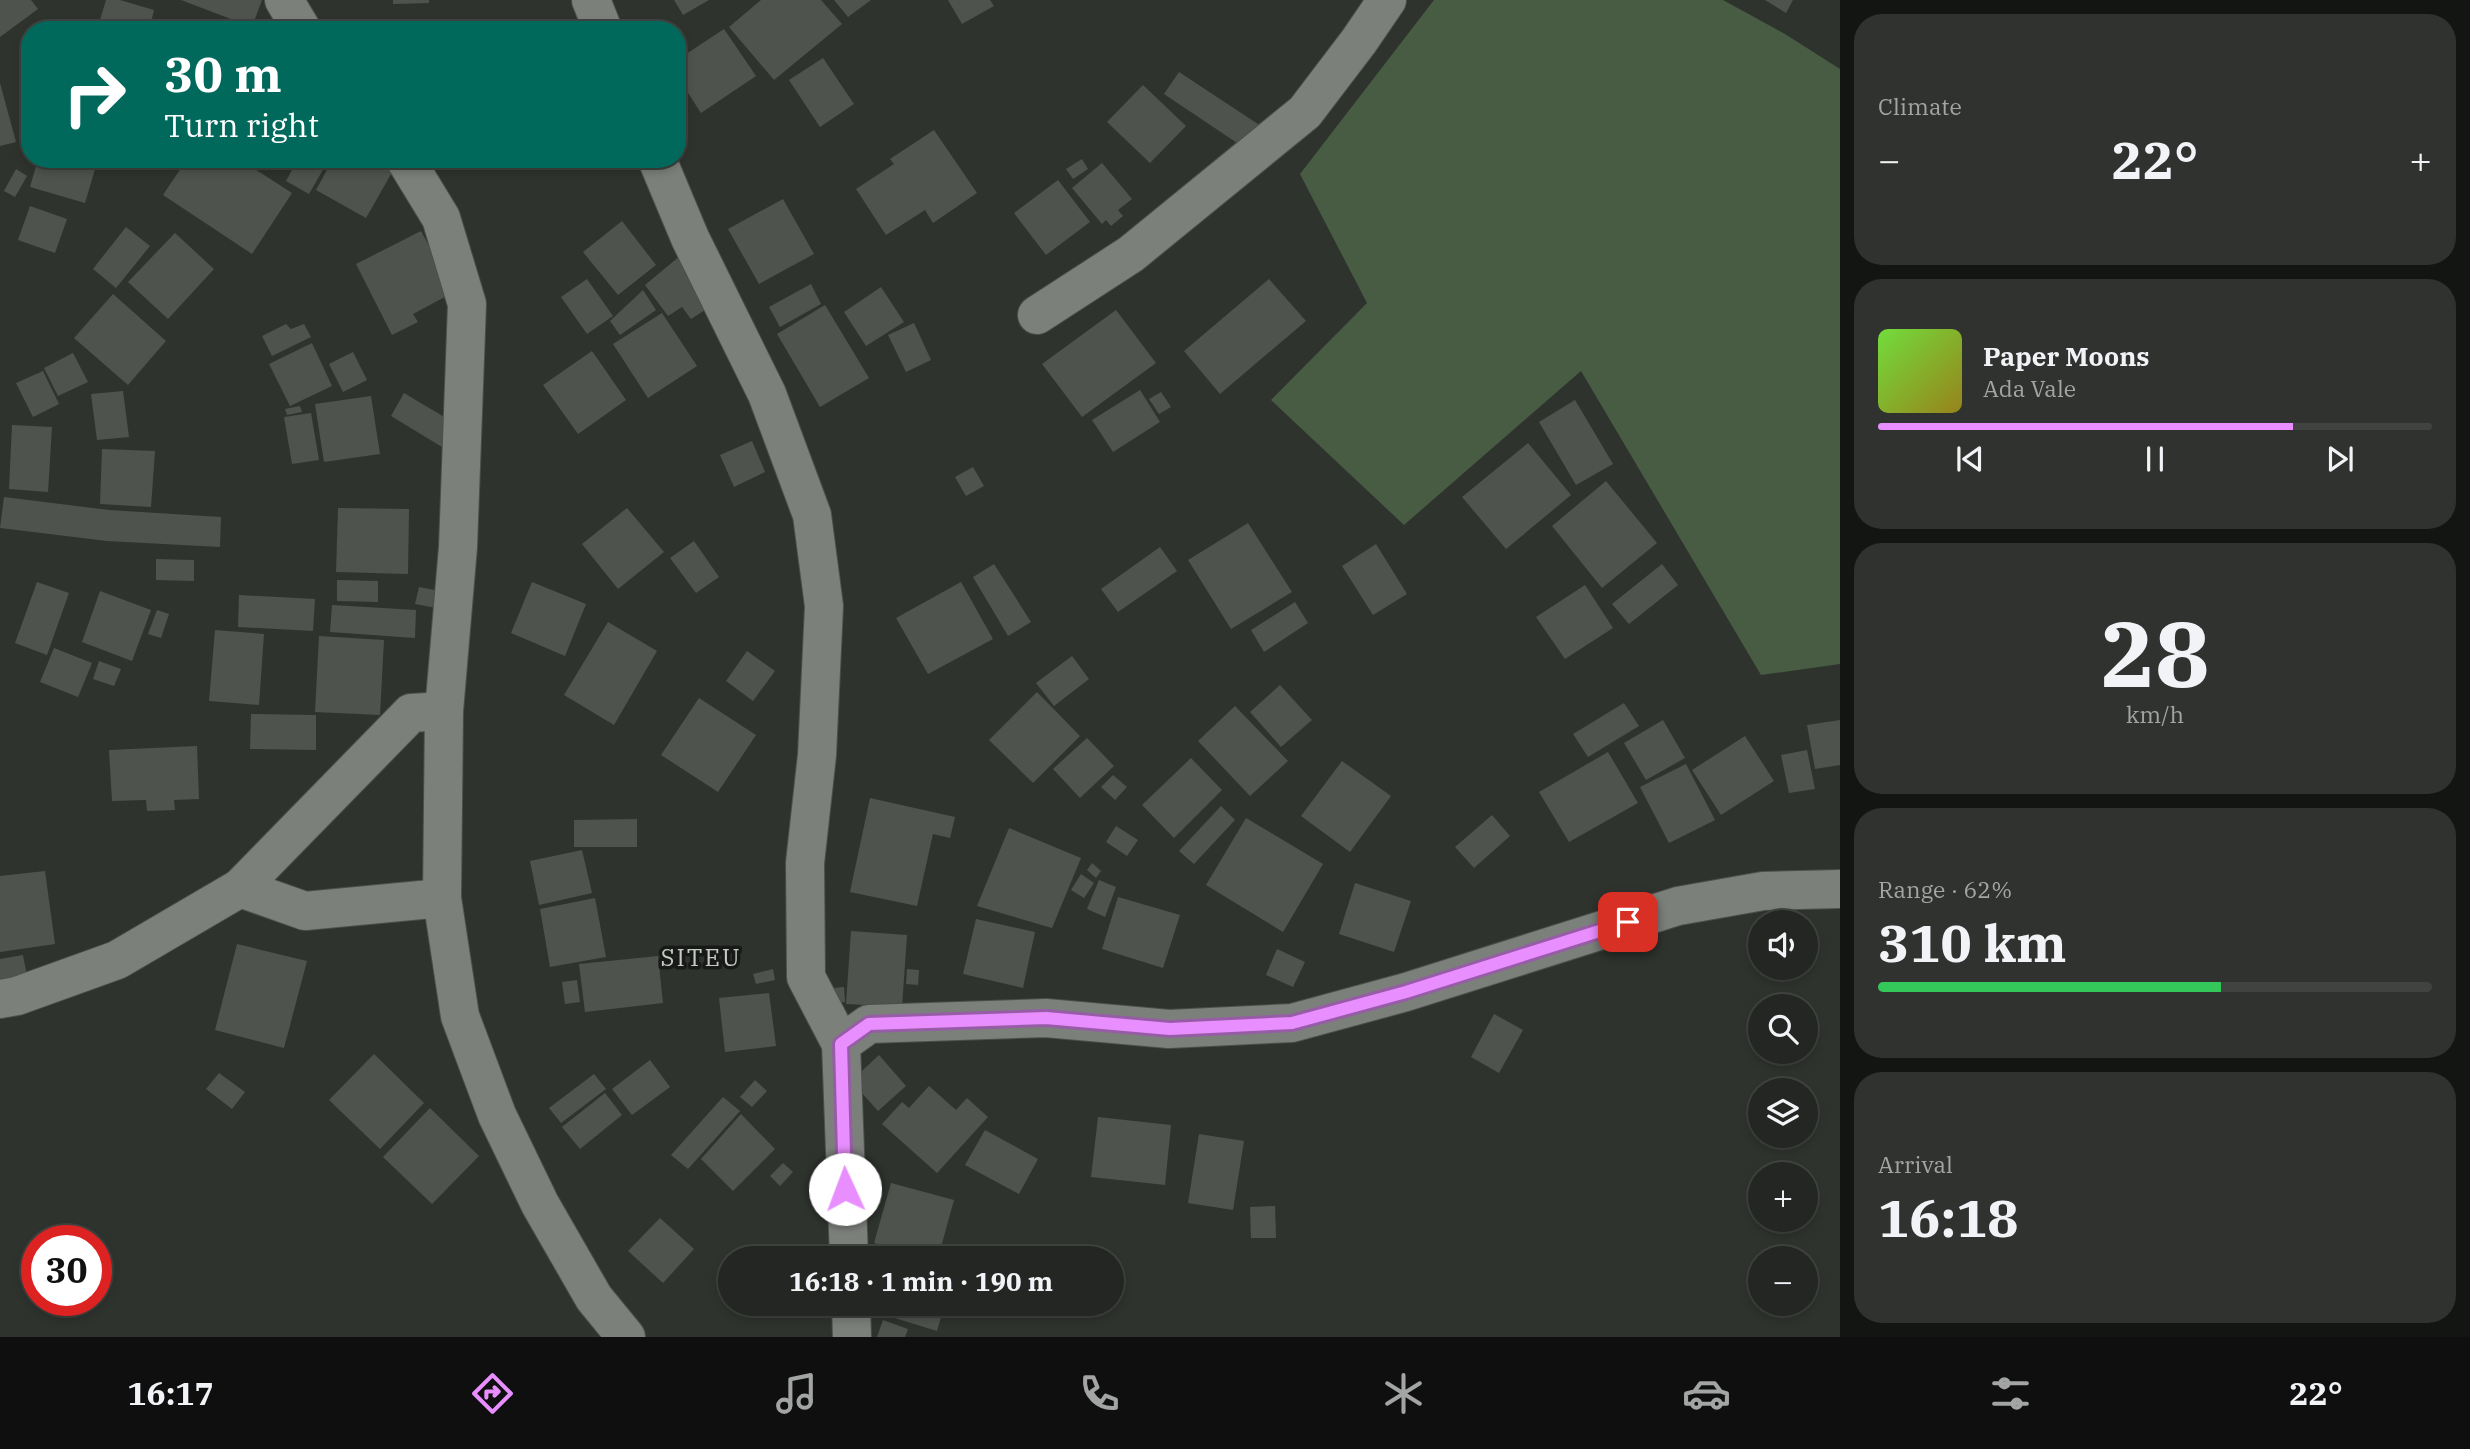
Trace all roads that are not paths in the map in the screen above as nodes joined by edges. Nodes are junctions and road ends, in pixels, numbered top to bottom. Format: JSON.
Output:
{"nodes":[{"id":1,"x":284,"y":0,"type":"edge"},
{"id":2,"x":591,"y":0,"type":"edge"},
{"id":3,"x":1387,"y":0,"type":"edge"},
{"id":4,"x":297,"y":21,"type":"edge"},
{"id":5,"x":599,"y":21,"type":"edge"},
{"id":6,"x":410,"y":168,"type":"edge"},
{"id":7,"x":661,"y":168,"type":"edge"},
{"id":8,"x":1037,"y":315,"type":"dead end"},
{"id":9,"x":444,"y":710,"type":"junction"},
{"id":10,"x":240,"y":888,"type":"junction"},
{"id":11,"x":1840,"y":889,"type":"edge"},
{"id":12,"x":442,"y":898,"type":"junction"},
{"id":13,"x":0,"y":999,"type":"edge"},
{"id":14,"x":841,"y":1044,"type":"junction"},
{"id":15,"x":849,"y":1246,"type":"edge"},
{"id":16,"x":852,"y":1316,"type":"edge"},
{"id":17,"x":626,"y":1337,"type":"edge"},
{"id":18,"x":852,"y":1337,"type":"edge"}],
"edges":[{"from":1,"to":4,"type":"street"},
{"from":2,"to":5,"type":"street"},
{"from":3,"to":8,"type":"street"},
{"from":6,"to":9,"type":"street"},
{"from":7,"to":14,"type":"street"},
{"from":9,"to":10,"type":"street"},
{"from":9,"to":12,"type":"street"},
{"from":10,"to":12,"type":"street"},
{"from":10,"to":13,"type":"street"},
{"from":11,"to":14,"type":"street"},
{"from":12,"to":17,"type":"street"},
{"from":14,"to":15,"type":"street"},
{"from":16,"to":18,"type":"street"}]}
